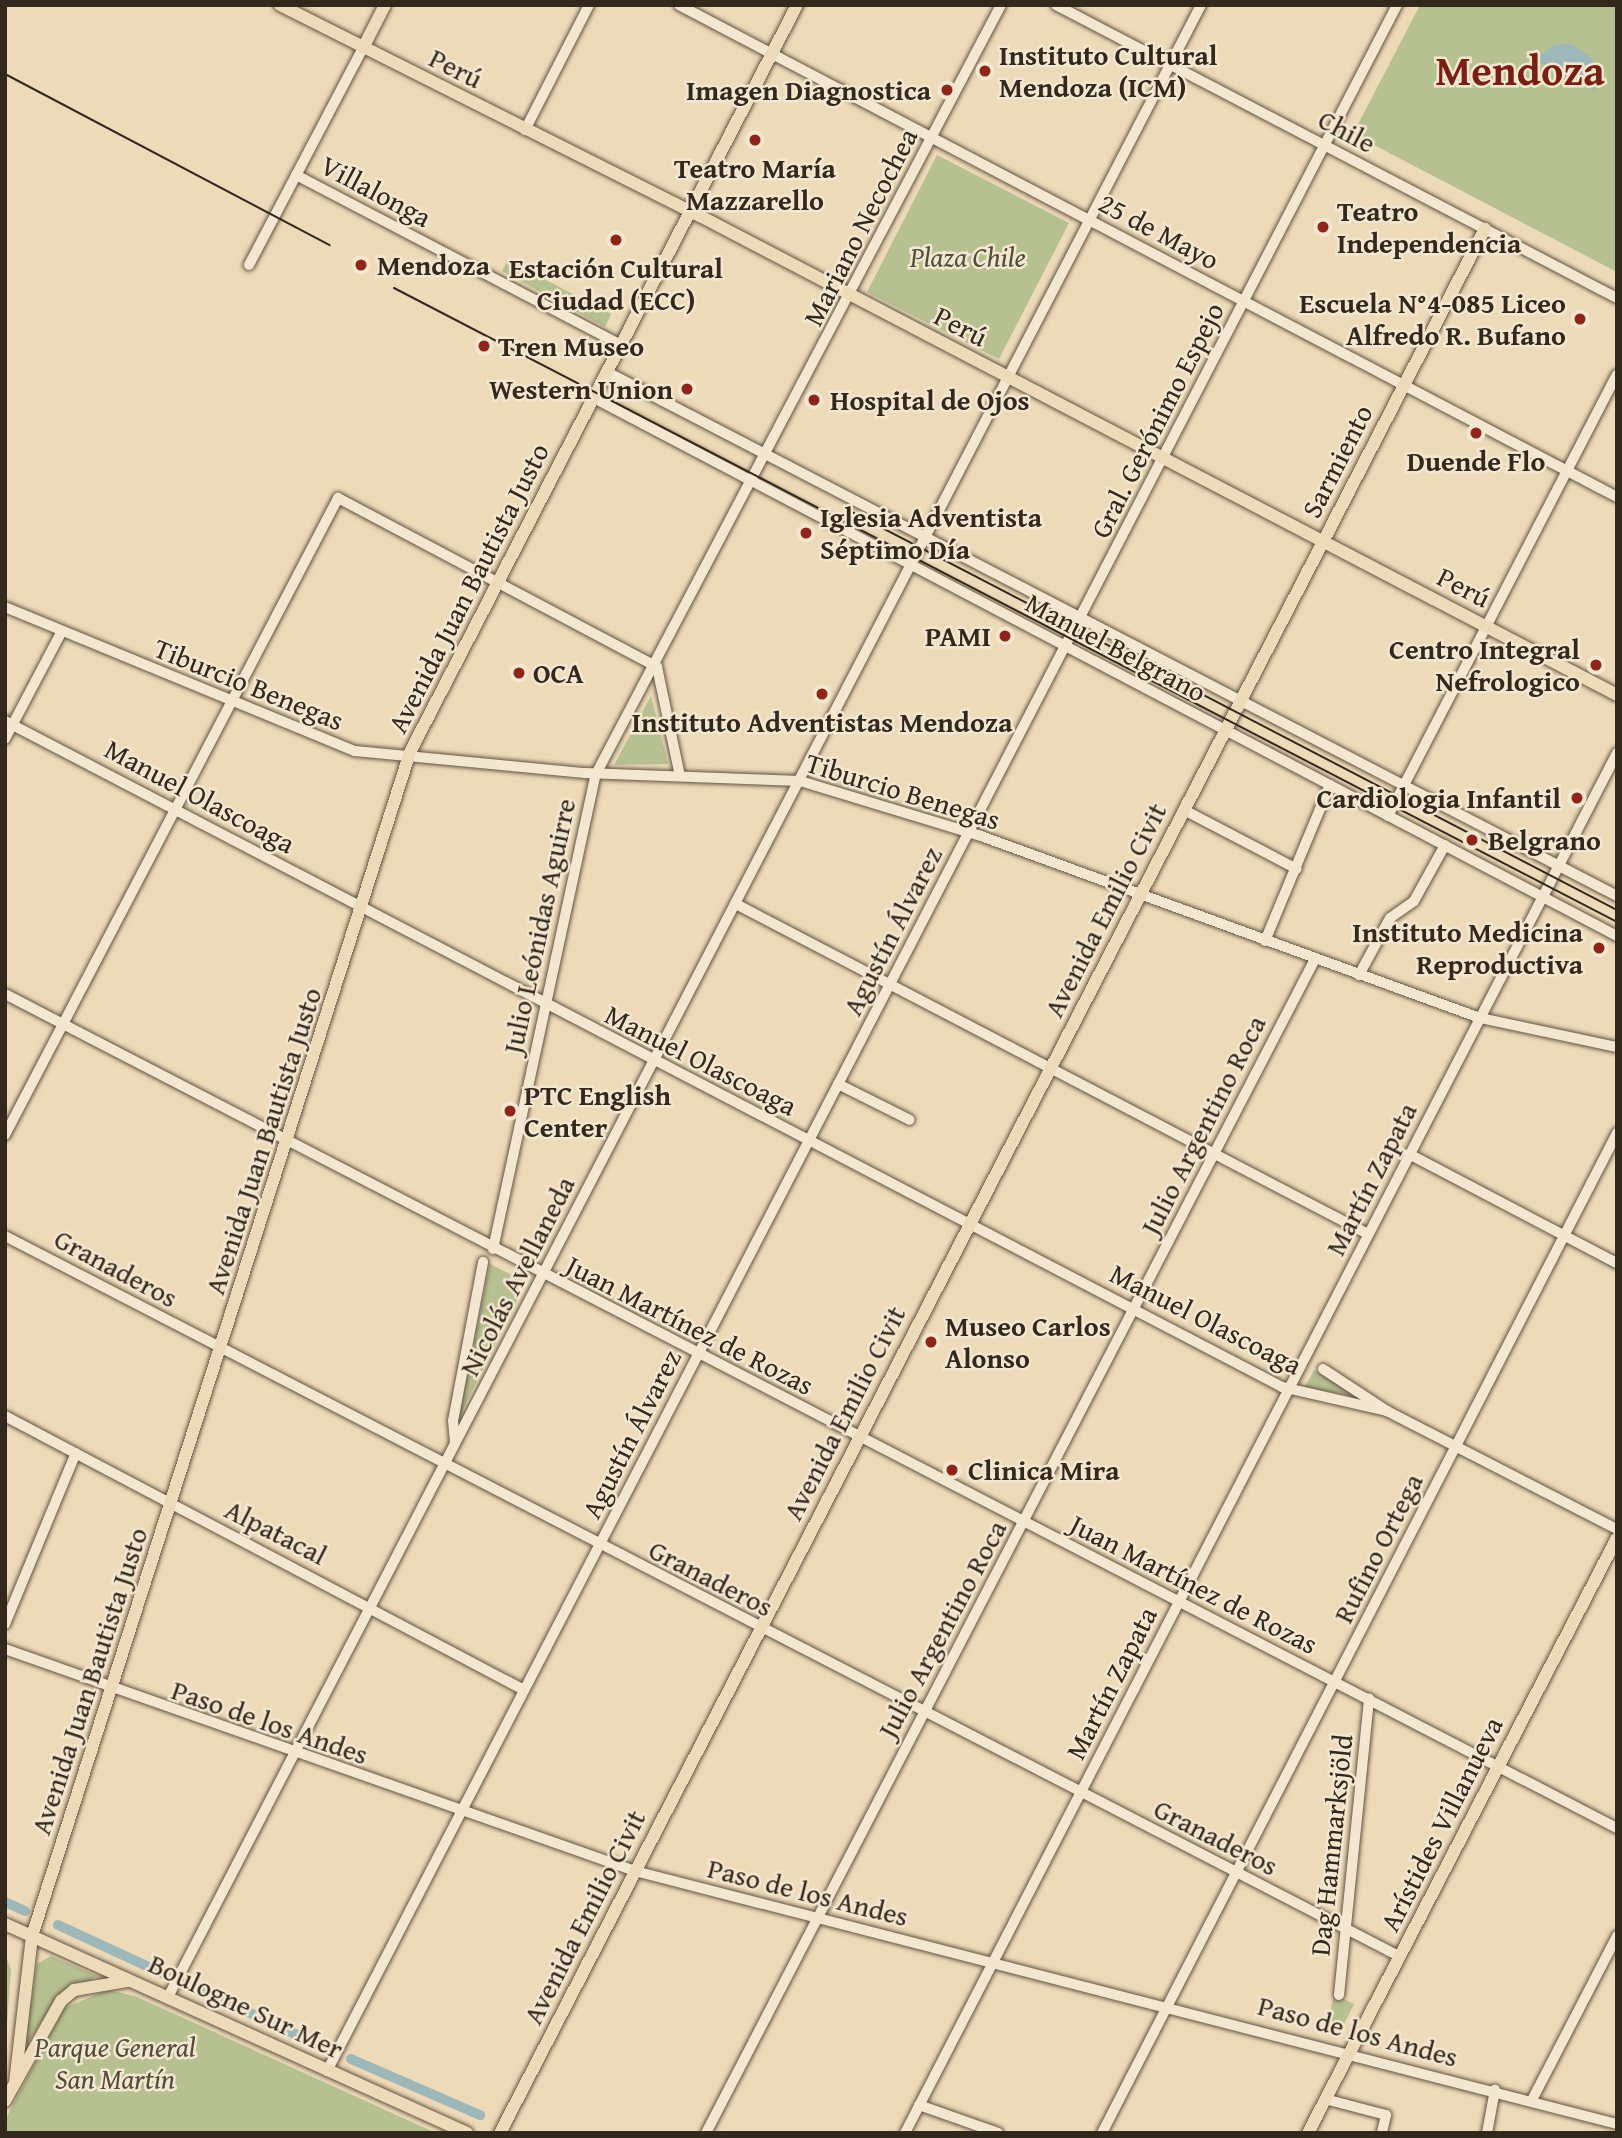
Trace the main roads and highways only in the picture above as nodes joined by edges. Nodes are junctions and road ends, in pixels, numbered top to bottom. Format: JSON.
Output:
{"nodes":[{"id":1,"x":280,"y":5,"type":"edge"},
{"id":2,"x":385,"y":5,"type":"edge"},
{"id":3,"x":797,"y":5,"type":"edge"},
{"id":4,"x":363,"y":48,"type":"junction"},
{"id":5,"x":690,"y":212,"type":"junction"},
{"id":6,"x":1485,"y":229,"type":"road end"},
{"id":7,"x":1323,"y":542,"type":"junction"},
{"id":8,"x":1617,"y":695,"type":"edge"},
{"id":9,"x":1233,"y":716,"type":"joint"},
{"id":10,"x":1617,"y":1538,"type":"edge"},
{"id":11,"x":5,"y":1924,"type":"edge"},
{"id":12,"x":32,"y":1936,"type":"junction"},
{"id":13,"x":132,"y":1981,"type":"junction"},
{"id":14,"x":15,"y":2082,"type":"junction"},
{"id":15,"x":5,"y":2101,"type":"edge"},
{"id":16,"x":467,"y":2133,"type":"edge"},
{"id":17,"x":500,"y":2133,"type":"edge"},
{"id":18,"x":1308,"y":2133,"type":"edge"}],
"edges":[{"from":1,"to":4,"type":"main road","name":"Perú"},
{"from":2,"to":4,"type":"main road"},
{"from":3,"to":5,"type":"main road","name":"Avenida Juan Bautista Justo"},
{"from":4,"to":5,"type":"main road","name":"Perú"},
{"from":5,"to":7,"type":"main road","name":"Perú"},
{"from":5,"to":12,"type":"main road","name":"Avenida Juan Bautista Justo"},
{"from":6,"to":7,"type":"main road","name":"Sarmiento"},
{"from":7,"to":8,"type":"main road","name":"Perú"},
{"from":7,"to":9,"type":"main road","name":"Sarmiento"},
{"from":9,"to":17,"type":"main road","name":"Avenida Emilio Civit"},
{"from":10,"to":18,"type":"main road","name":"Arístides Villanueva"},
{"from":11,"to":12,"type":"main road","name":"Boulogne Sur Mer"},
{"from":12,"to":13,"type":"main road","name":"Boulogne Sur Mer"},
{"from":12,"to":14,"type":"main road","name":"Avenida Juan Bautista Justo"},
{"from":13,"to":14,"type":"main road"},
{"from":13,"to":16,"type":"main road","name":"Boulogne Sur Mer"},
{"from":14,"to":15,"type":"main road"}]}
